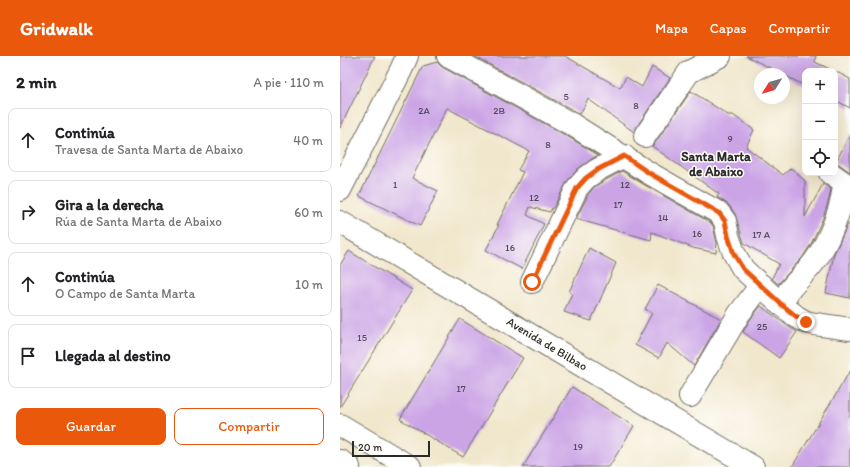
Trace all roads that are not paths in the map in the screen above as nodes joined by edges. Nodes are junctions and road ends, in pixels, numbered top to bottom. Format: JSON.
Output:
{"nodes":[{"id":1,"x":407,"y":56,"type":"edge"},
{"id":2,"x":448,"y":56,"type":"edge"},
{"id":3,"x":720,"y":56,"type":"edge"},
{"id":4,"x":646,"y":136,"type":"dead end"},
{"id":5,"x":624,"y":156,"type":"junction"},
{"id":6,"x":834,"y":176,"type":"edge"},
{"id":7,"x":340,"y":190,"type":"edge"},
{"id":8,"x":340,"y":222,"type":"edge"},
{"id":9,"x":532,"y":282,"type":"dead end"},
{"id":10,"x":761,"y":286,"type":"junction"},
{"id":11,"x":781,"y":304,"type":"junction"},
{"id":12,"x":850,"y":329,"type":"edge"},
{"id":13,"x":690,"y":396,"type":"dead end"},
{"id":14,"x":340,"y":425,"type":"edge"},
{"id":15,"x":340,"y":461,"type":"edge"},
{"id":16,"x":349,"y":467,"type":"edge"},
{"id":17,"x":410,"y":467,"type":"edge"},
{"id":18,"x":753,"y":467,"type":"edge"}],
"edges":[{"from":1,"to":7,"type":"street"},
{"from":2,"to":5,"type":"street"},
{"from":3,"to":4,"type":"street"},
{"from":5,"to":9,"type":"street"},
{"from":5,"to":10,"type":"street"},
{"from":6,"to":11,"type":"street"},
{"from":8,"to":18,"type":"street","name":"Avenida de Bilbao"},
{"from":10,"to":11,"type":"street"},
{"from":10,"to":13,"type":"street"},
{"from":11,"to":12,"type":"street"},
{"from":14,"to":17,"type":"street"},
{"from":15,"to":16,"type":"street"}]}
